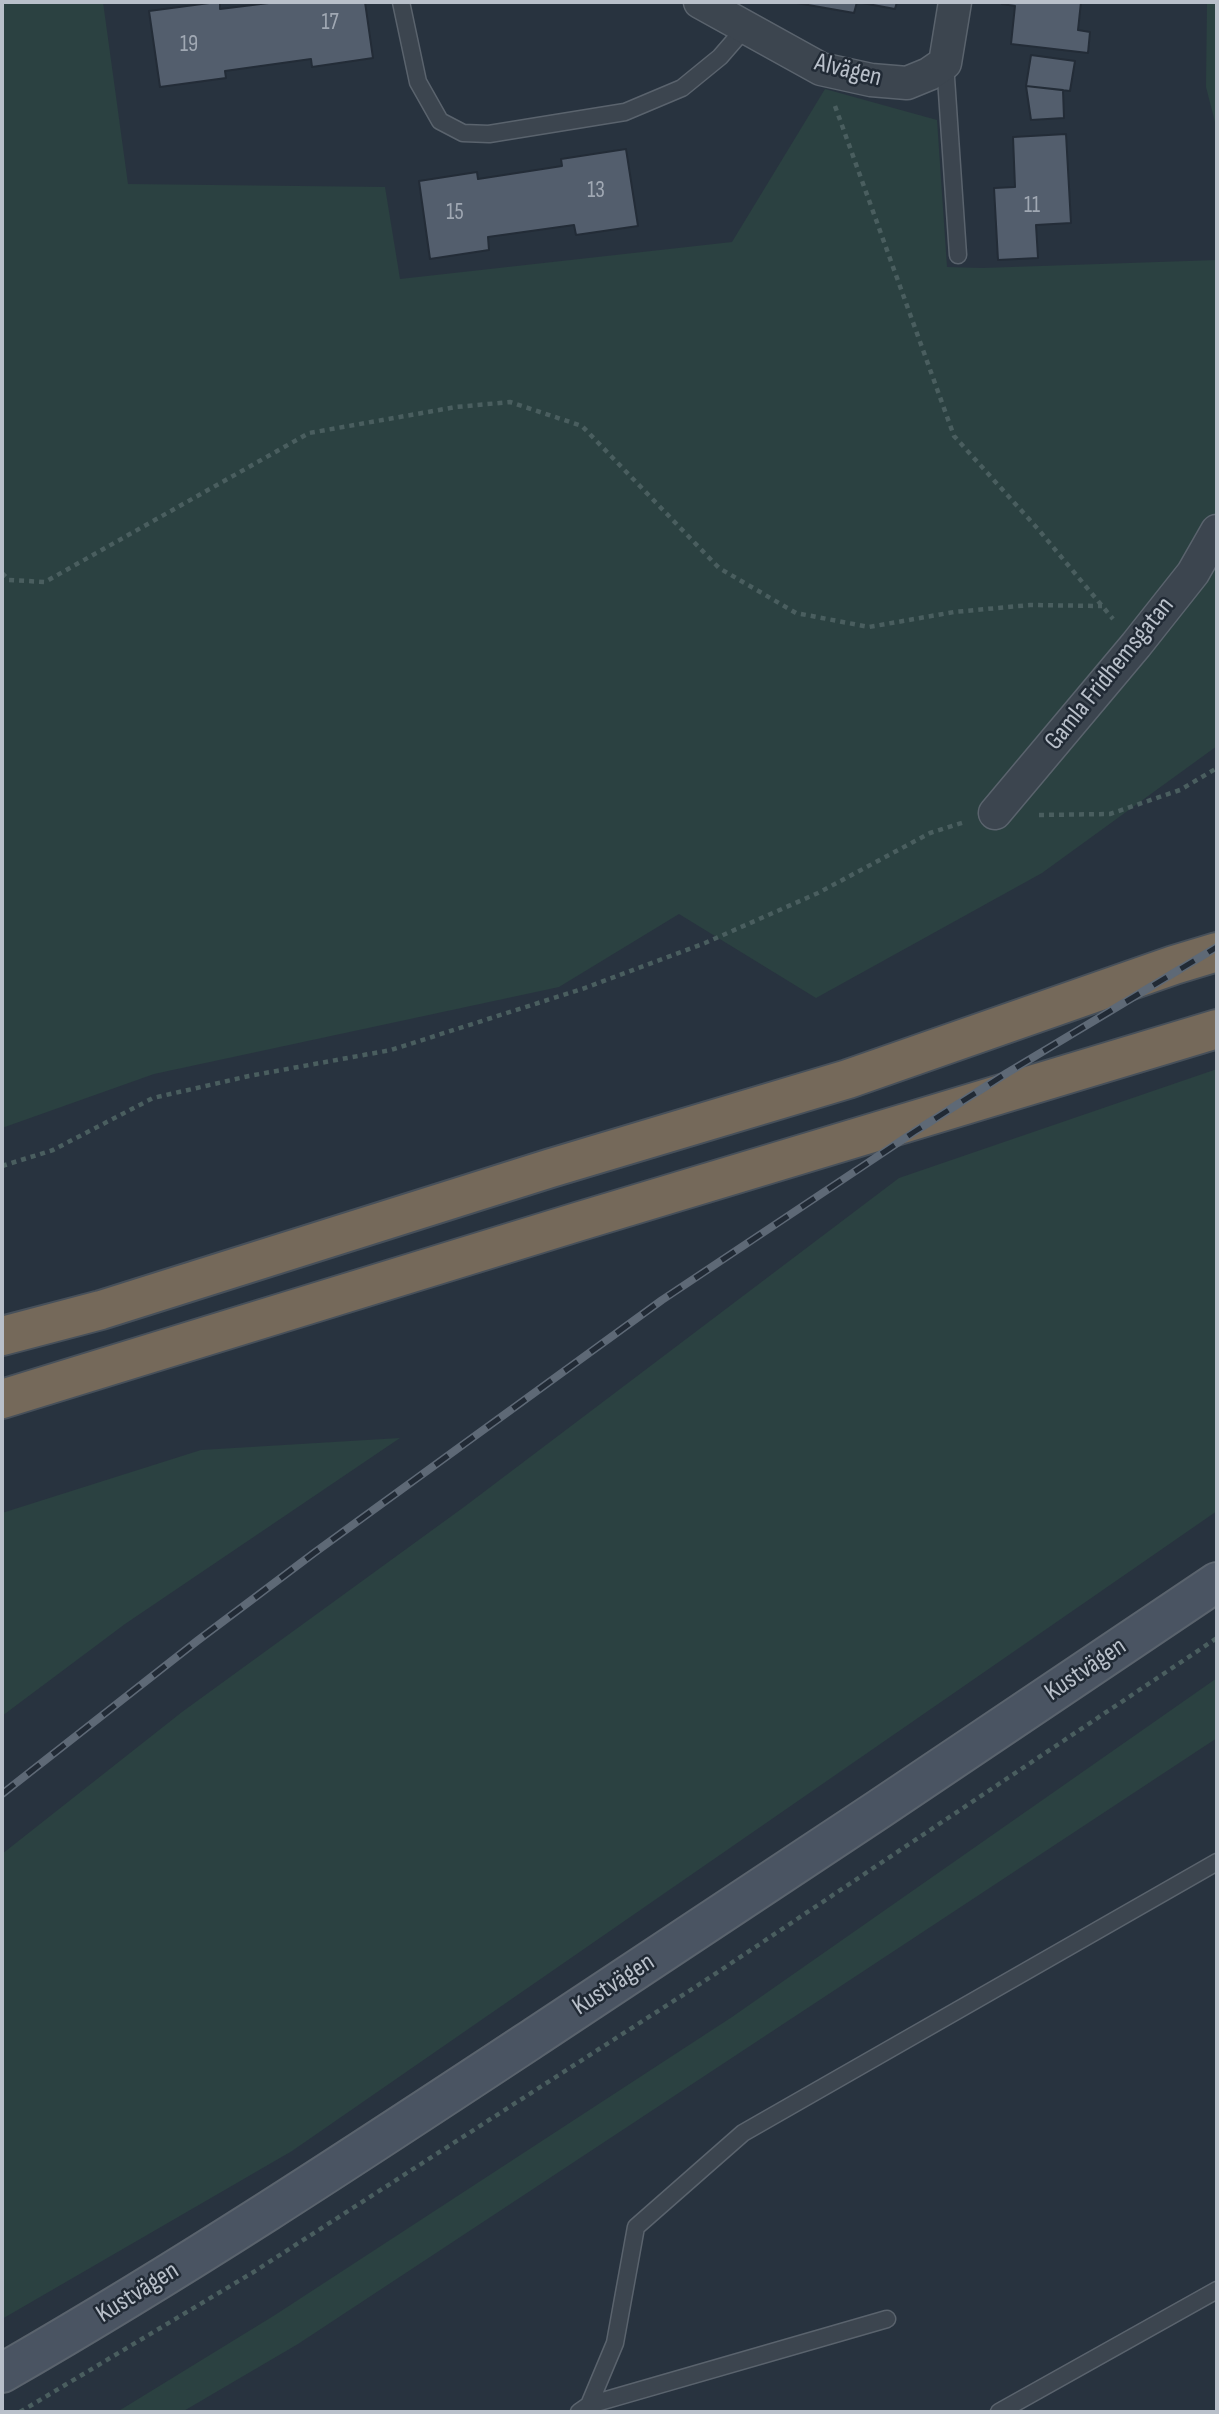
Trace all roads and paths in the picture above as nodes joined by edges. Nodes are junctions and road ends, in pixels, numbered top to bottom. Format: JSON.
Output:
{"nodes":[{"id":1,"x":401,"y":2,"type":"edge"},
{"id":2,"x":700,"y":2,"type":"edge"},
{"id":3,"x":955,"y":2,"type":"edge"},
{"id":4,"x":746,"y":27,"type":"junction"},
{"id":5,"x":945,"y":63,"type":"junction"},
{"id":6,"x":821,"y":69,"type":"junction"},
{"id":7,"x":958,"y":255,"type":"dead end"},
{"id":8,"x":1217,"y":531,"type":"edge"},
{"id":9,"x":2,"y":573,"type":"edge"},
{"id":10,"x":1102,"y":606,"type":"junction"},
{"id":11,"x":1136,"y":645,"type":"junction"},
{"id":12,"x":1217,"y":768,"type":"edge"},
{"id":13,"x":995,"y":813,"type":"junction"},
{"id":14,"x":1217,"y":952,"type":"edge"},
{"id":15,"x":1217,"y":1029,"type":"edge"},
{"id":16,"x":2,"y":1166,"type":"edge"},
{"id":17,"x":2,"y":1336,"type":"edge"},
{"id":18,"x":2,"y":1399,"type":"edge"},
{"id":19,"x":1217,"y":1582,"type":"edge"},
{"id":20,"x":1217,"y":1638,"type":"edge"},
{"id":21,"x":1217,"y":1862,"type":"edge"},
{"id":22,"x":1217,"y":2290,"type":"edge"},
{"id":23,"x":887,"y":2319,"type":"dead end"},
{"id":24,"x":2,"y":2373,"type":"edge"},
{"id":25,"x":584,"y":2409,"type":"edge"},
{"id":26,"x":20,"y":2412,"type":"edge"},
{"id":27,"x":999,"y":2412,"type":"edge"}],
"edges":[{"from":1,"to":4,"type":"lane"},
{"from":2,"to":4,"type":"street","name":"Alvägen"},
{"from":3,"to":5,"type":"street"},
{"from":4,"to":6,"type":"street","name":"Alvägen"},
{"from":5,"to":6,"type":"street","name":"Alvägen"},
{"from":5,"to":7,"type":"lane"},
{"from":6,"to":10,"type":"path"},
{"from":8,"to":11,"type":"street","name":"Gamla Fridhemsgatan"},
{"from":9,"to":10,"type":"path"},
{"from":10,"to":11,"type":"path"},
{"from":11,"to":13,"type":"street","name":"Gamla Fridhemsgatan"},
{"from":12,"to":13,"type":"path"},
{"from":13,"to":16,"type":"path"},
{"from":14,"to":17,"type":"highway"},
{"from":15,"to":18,"type":"highway"},
{"from":19,"to":24,"type":"main road","name":"Kustvägen"},
{"from":20,"to":26,"type":"path"},
{"from":21,"to":25,"type":"lane"},
{"from":22,"to":27,"type":"lane"},
{"from":23,"to":25,"type":"lane"}]}
